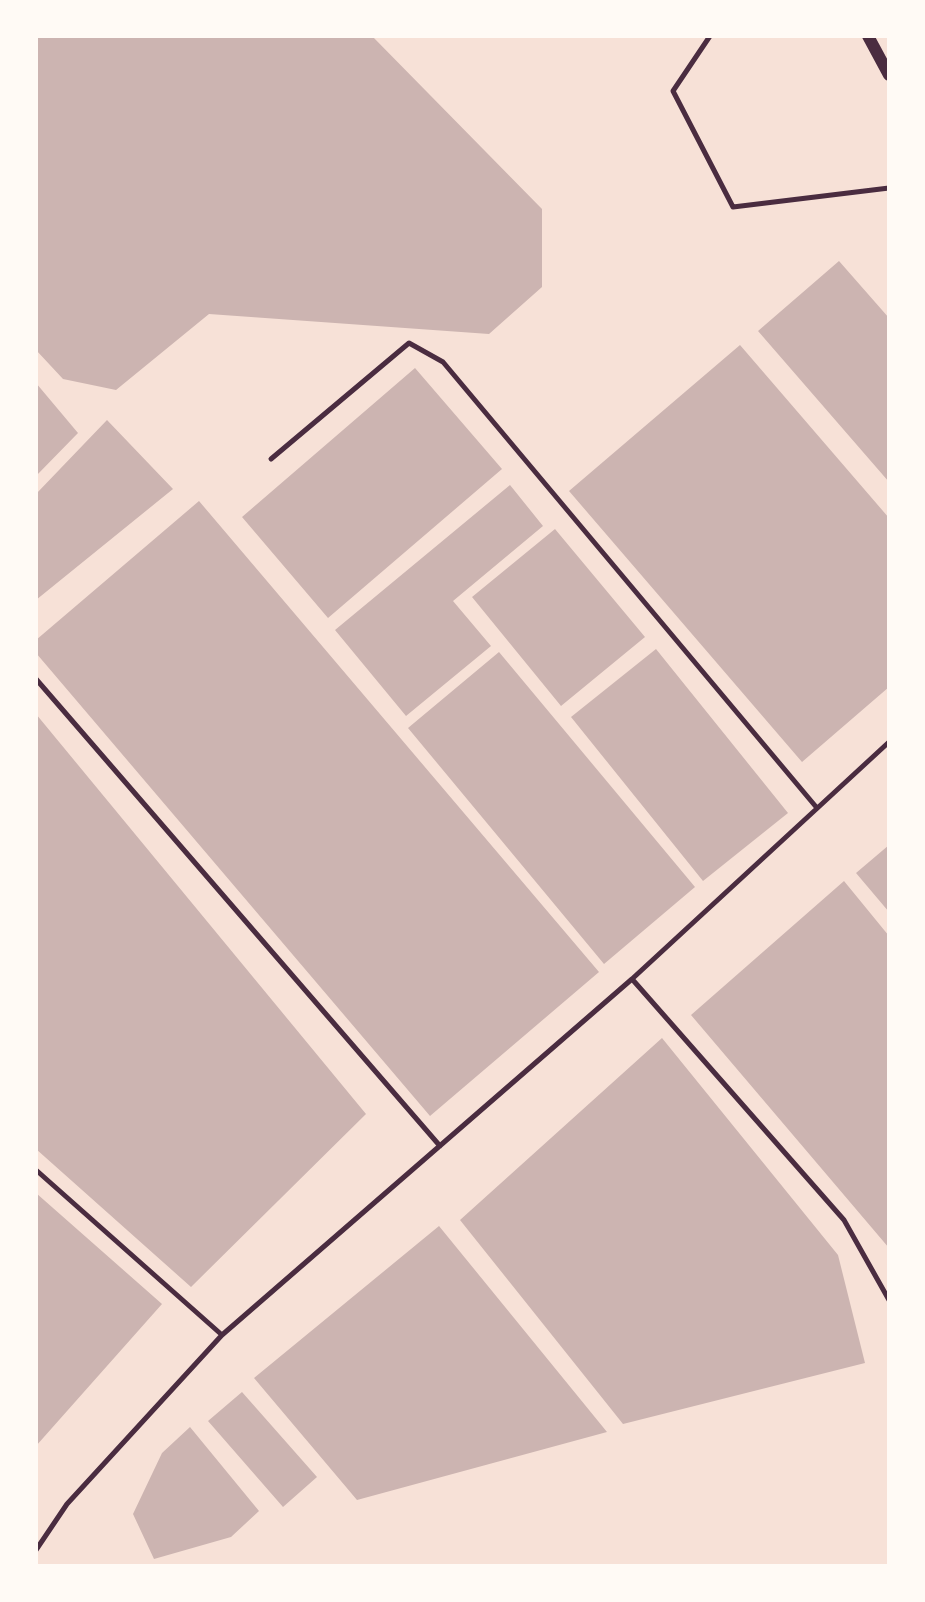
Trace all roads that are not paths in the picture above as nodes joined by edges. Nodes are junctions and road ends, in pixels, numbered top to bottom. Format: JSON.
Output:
{"nodes":[{"id":1,"x":710,"y":36,"type":"edge"},
{"id":2,"x":868,"y":36,"type":"edge"},
{"id":3,"x":889,"y":75,"type":"edge"},
{"id":4,"x":889,"y":188,"type":"edge"},
{"id":5,"x":272,"y":459,"type":"dead end"},
{"id":6,"x":36,"y":679,"type":"edge"},
{"id":7,"x":889,"y":742,"type":"edge"},
{"id":8,"x":817,"y":808,"type":"junction"},
{"id":9,"x":632,"y":979,"type":"junction"},
{"id":10,"x":440,"y":1146,"type":"junction"},
{"id":11,"x":36,"y":1170,"type":"edge"},
{"id":12,"x":889,"y":1300,"type":"edge"},
{"id":13,"x":222,"y":1335,"type":"junction"},
{"id":14,"x":36,"y":1550,"type":"edge"}],
"edges":[{"from":1,"to":4,"type":"street"},
{"from":2,"to":3,"type":"main road"},
{"from":5,"to":8,"type":"street"},
{"from":6,"to":10,"type":"street"},
{"from":7,"to":8,"type":"street"},
{"from":8,"to":9,"type":"street"},
{"from":9,"to":10,"type":"street"},
{"from":9,"to":12,"type":"street"},
{"from":10,"to":13,"type":"street"},
{"from":11,"to":13,"type":"street"},
{"from":13,"to":14,"type":"street"}]}
